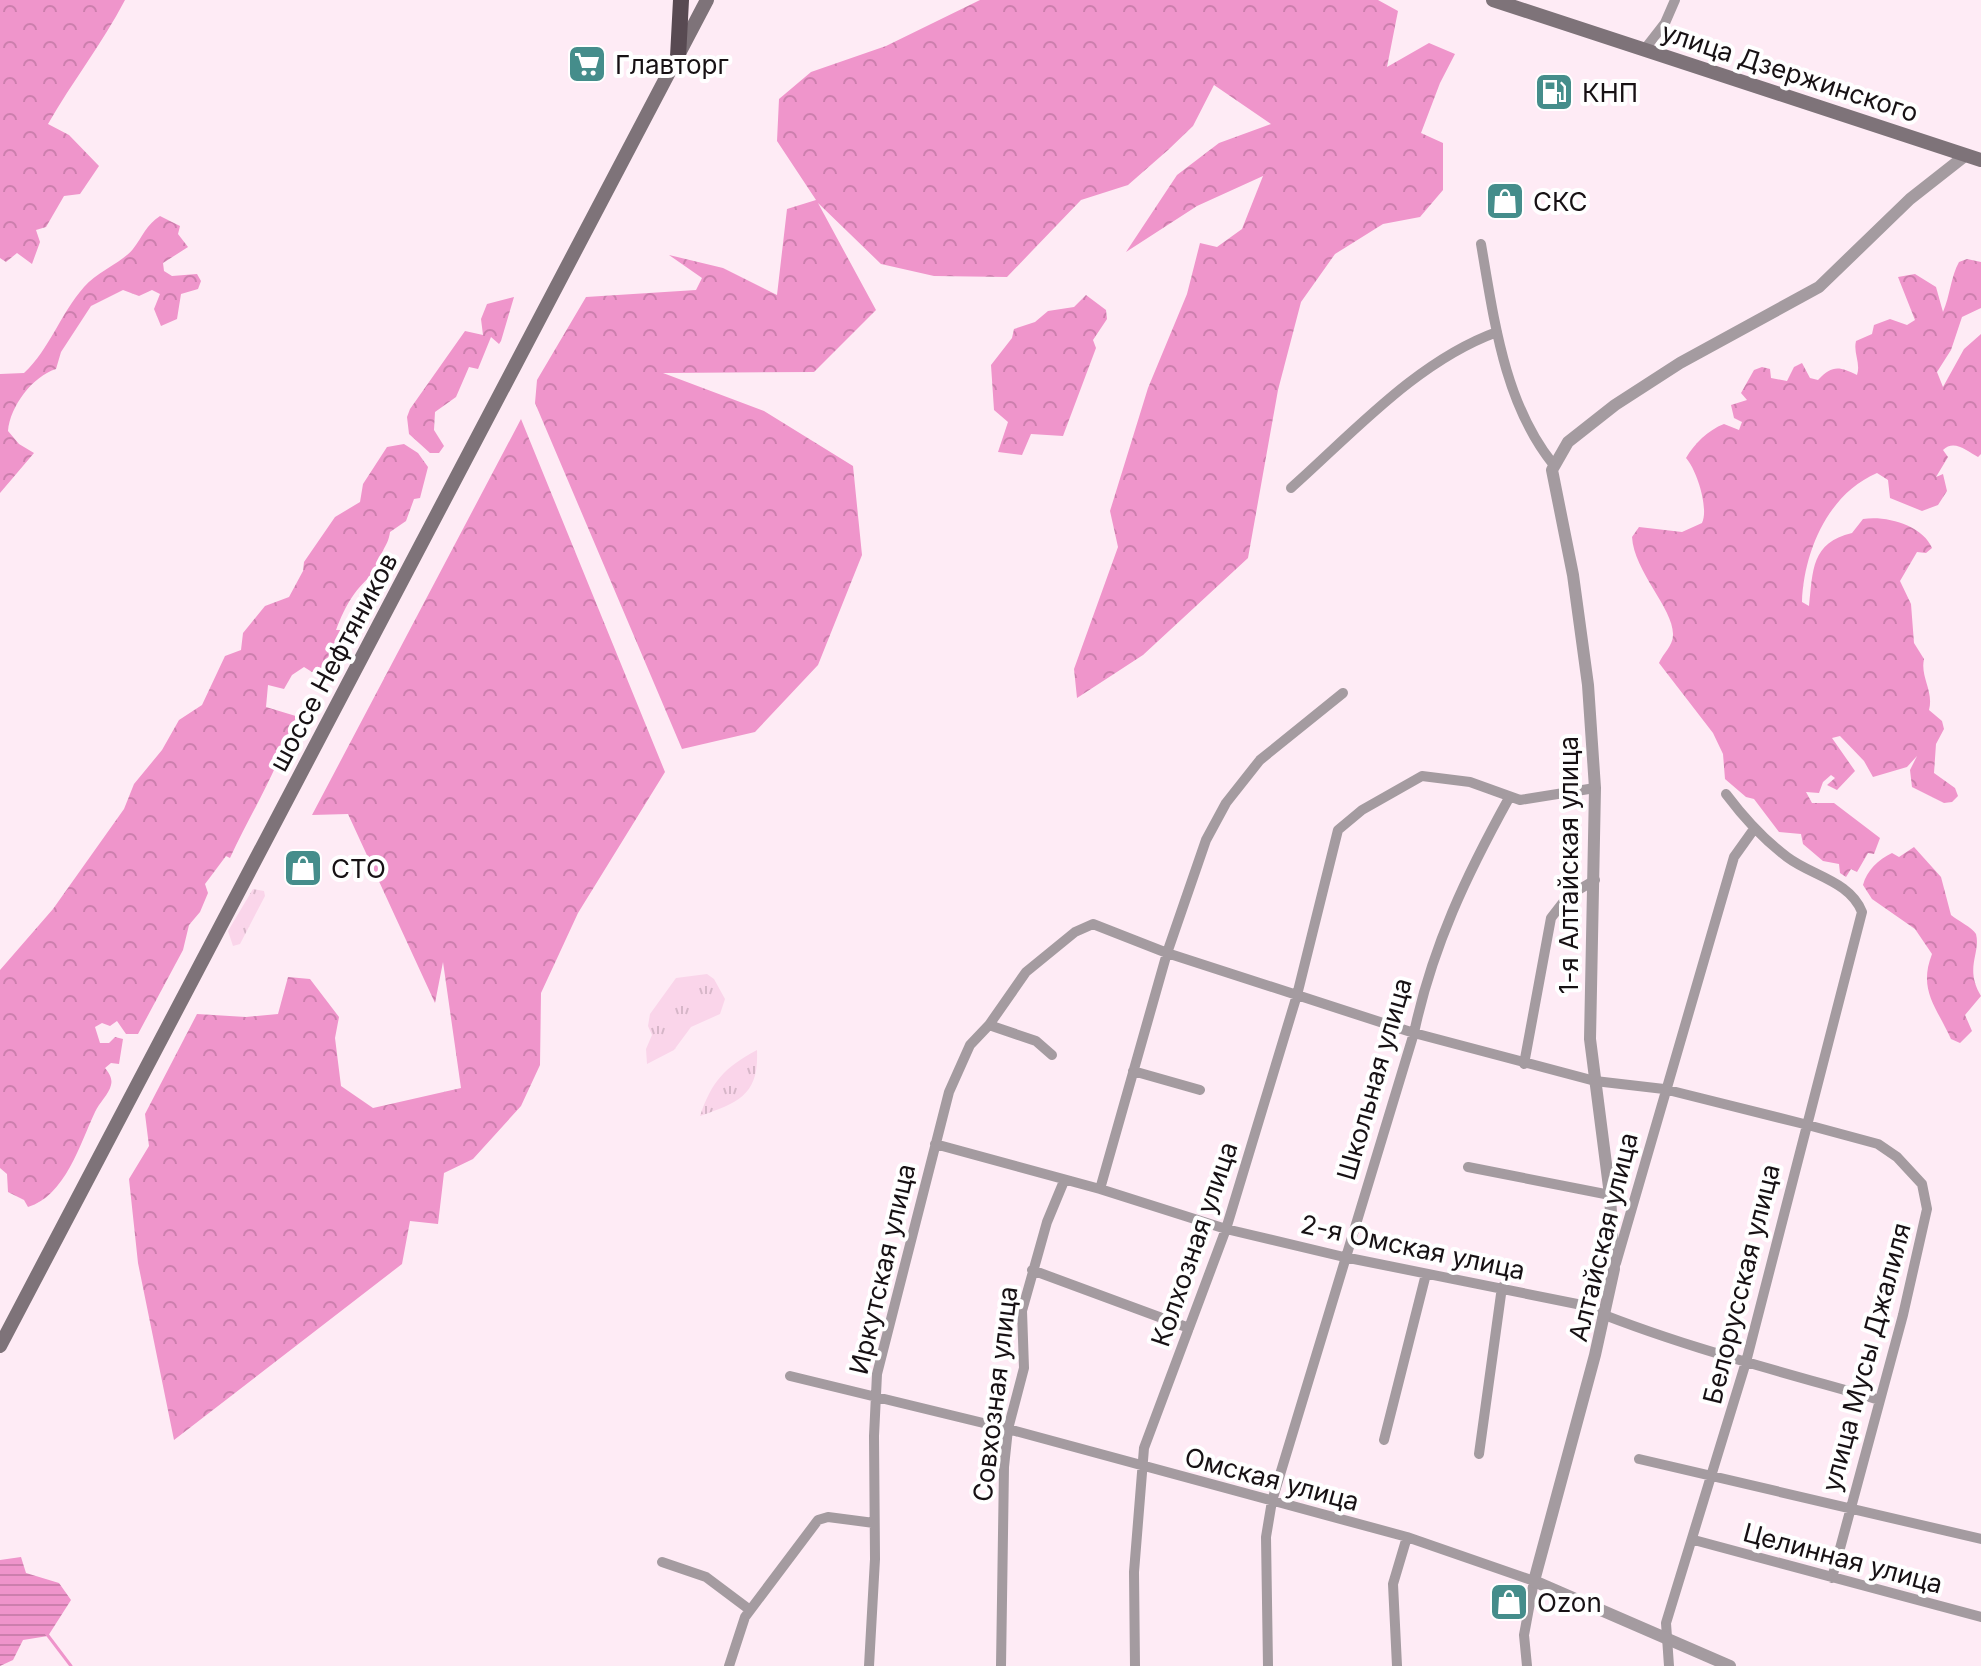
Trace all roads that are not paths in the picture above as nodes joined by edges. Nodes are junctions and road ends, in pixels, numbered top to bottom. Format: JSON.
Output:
{"nodes":[{"id":1,"x":681,"y":0,"type":"edge"},
{"id":2,"x":707,"y":0,"type":"edge"},
{"id":3,"x":715,"y":0,"type":"edge"},
{"id":4,"x":1493,"y":0,"type":"edge"},
{"id":5,"x":1675,"y":0,"type":"edge"},
{"id":6,"x":688,"y":38,"type":"junction"},
{"id":7,"x":1644,"y":50,"type":"junction"},
{"id":8,"x":678,"y":57,"type":"junction"},
{"id":9,"x":1974,"y":157,"type":"edge"},
{"id":10,"x":1481,"y":244,"type":"dead end"},
{"id":11,"x":1497,"y":332,"type":"junction"},
{"id":12,"x":1553,"y":464,"type":"junction"},
{"id":13,"x":1291,"y":488,"type":"dead end"},
{"id":14,"x":1343,"y":693,"type":"dead end"},
{"id":15,"x":1595,"y":788,"type":"junction"},
{"id":16,"x":1726,"y":794,"type":"dead end"},
{"id":17,"x":1509,"y":798,"type":"junction"},
{"id":18,"x":1754,"y":829,"type":"junction"},
{"id":19,"x":1595,"y":880,"type":"junction"},
{"id":20,"x":1167,"y":953,"type":"junction"},
{"id":21,"x":1297,"y":995,"type":"junction"},
{"id":22,"x":989,"y":1025,"type":"junction"},
{"id":23,"x":1414,"y":1033,"type":"junction"},
{"id":24,"x":1052,"y":1055,"type":"dead end"},
{"id":25,"x":1524,"y":1064,"type":"junction"},
{"id":26,"x":1133,"y":1071,"type":"junction"},
{"id":27,"x":1595,"y":1081,"type":"junction"},
{"id":28,"x":1664,"y":1089,"type":"junction"},
{"id":29,"x":1200,"y":1090,"type":"dead end"},
{"id":30,"x":1804,"y":1124,"type":"junction"},
{"id":31,"x":935,"y":1144,"type":"junction"},
{"id":32,"x":1468,"y":1167,"type":"dead end"},
{"id":33,"x":1064,"y":1181,"type":"junction"},
{"id":34,"x":1100,"y":1189,"type":"junction"},
{"id":35,"x":1610,"y":1195,"type":"junction"},
{"id":36,"x":1226,"y":1229,"type":"junction"},
{"id":37,"x":1344,"y":1257,"type":"junction"},
{"id":38,"x":1614,"y":1269,"type":"junction"},
{"id":39,"x":1032,"y":1270,"type":"junction"},
{"id":40,"x":1426,"y":1274,"type":"junction"},
{"id":41,"x":1502,"y":1287,"type":"junction"},
{"id":42,"x":1603,"y":1317,"type":"junction"},
{"id":43,"x":1189,"y":1328,"type":"junction"},
{"id":44,"x":0,"y":1346,"type":"edge"},
{"id":45,"x":1746,"y":1362,"type":"junction"},
{"id":46,"x":790,"y":1376,"type":"dead end"},
{"id":47,"x":876,"y":1398,"type":"junction"},
{"id":48,"x":1880,"y":1400,"type":"junction"},
{"id":49,"x":1008,"y":1429,"type":"junction"},
{"id":50,"x":1384,"y":1440,"type":"dead end"},
{"id":51,"x":1479,"y":1454,"type":"dead end"},
{"id":52,"x":1639,"y":1459,"type":"dead end"},
{"id":53,"x":1140,"y":1468,"type":"junction"},
{"id":54,"x":1714,"y":1474,"type":"junction"},
{"id":55,"x":1272,"y":1501,"type":"junction"},
{"id":56,"x":1849,"y":1507,"type":"junction"},
{"id":57,"x":874,"y":1523,"type":"junction"},
{"id":58,"x":1407,"y":1537,"type":"junction"},
{"id":59,"x":1981,"y":1539,"type":"edge"},
{"id":60,"x":1694,"y":1540,"type":"junction"},
{"id":61,"x":662,"y":1562,"type":"dead end"},
{"id":62,"x":1832,"y":1578,"type":"junction"},
{"id":63,"x":1534,"y":1581,"type":"junction"},
{"id":64,"x":750,"y":1610,"type":"junction"},
{"id":65,"x":1981,"y":1617,"type":"edge"},
{"id":66,"x":1667,"y":1639,"type":"junction"},
{"id":67,"x":729,"y":1666,"type":"edge"},
{"id":68,"x":869,"y":1666,"type":"edge"},
{"id":69,"x":1001,"y":1666,"type":"edge"},
{"id":70,"x":1135,"y":1666,"type":"edge"},
{"id":71,"x":1268,"y":1666,"type":"edge"},
{"id":72,"x":1397,"y":1666,"type":"edge"},
{"id":73,"x":1527,"y":1666,"type":"edge"},
{"id":74,"x":1669,"y":1666,"type":"edge"},
{"id":75,"x":1730,"y":1666,"type":"edge"}],
"edges":[{"from":1,"to":8,"type":"highway"},
{"from":2,"to":6,"type":"main road","name":"шоссе Нефтяников"},
{"from":3,"to":6,"type":"main road"},
{"from":4,"to":7,"type":"main road","name":"улица Дзержинского"},
{"from":5,"to":7,"type":"street"},
{"from":6,"to":8,"type":"main road","name":"шоссе Нефтяников"},
{"from":7,"to":9,"type":"main road","name":"улица Дзержинского"},
{"from":8,"to":44,"type":"main road","name":"шоссе Нефтяников"},
{"from":9,"to":12,"type":"street"},
{"from":10,"to":11,"type":"street","name":"1-я Алтайская улица"},
{"from":11,"to":12,"type":"street","name":"1-я Алтайская улица"},
{"from":11,"to":13,"type":"street"},
{"from":12,"to":15,"type":"street","name":"1-я Алтайская улица"},
{"from":14,"to":20,"type":"street"},
{"from":15,"to":17,"type":"street"},
{"from":15,"to":19,"type":"street","name":"1-я Алтайская улица"},
{"from":16,"to":18,"type":"street"},
{"from":17,"to":21,"type":"street","name":"Колхозная улица"},
{"from":17,"to":23,"type":"street","name":"Школьная улица"},
{"from":18,"to":28,"type":"street","name":"Алтайская улица"},
{"from":18,"to":30,"type":"street","name":"Белорусская улица"},
{"from":19,"to":25,"type":"street"},
{"from":19,"to":27,"type":"street","name":"1-я Алтайская улица"},
{"from":20,"to":21,"type":"street"},
{"from":20,"to":22,"type":"street","name":"Иркутская улица"},
{"from":20,"to":26,"type":"street"},
{"from":21,"to":23,"type":"street"},
{"from":21,"to":36,"type":"street","name":"Колхозная улица"},
{"from":22,"to":24,"type":"street"},
{"from":22,"to":31,"type":"street","name":"Иркутская улица"},
{"from":23,"to":25,"type":"street"},
{"from":23,"to":37,"type":"street","name":"Школьная улица"},
{"from":25,"to":27,"type":"street"},
{"from":26,"to":29,"type":"street"},
{"from":26,"to":34,"type":"street"},
{"from":27,"to":28,"type":"street"},
{"from":27,"to":35,"type":"street","name":"1-я Алтайская улица"},
{"from":28,"to":30,"type":"street"},
{"from":28,"to":38,"type":"street","name":"Алтайская улица"},
{"from":30,"to":45,"type":"street","name":"Белорусская улица"},
{"from":30,"to":48,"type":"street","name":"улица Мусы Джалиля"},
{"from":31,"to":33,"type":"street","name":"2-я Омская улица"},
{"from":31,"to":47,"type":"street","name":"Иркутская улица"},
{"from":32,"to":35,"type":"street"},
{"from":33,"to":34,"type":"street","name":"2-я Омская улица"},
{"from":33,"to":39,"type":"street","name":"Совхозная улица"},
{"from":34,"to":36,"type":"street","name":"2-я Омская улица"},
{"from":35,"to":38,"type":"street","name":"1-я Алтайская улица"},
{"from":36,"to":37,"type":"street","name":"2-я Омская улица"},
{"from":36,"to":43,"type":"street","name":"Колхозная улица"},
{"from":37,"to":40,"type":"street","name":"2-я Омская улица"},
{"from":37,"to":55,"type":"street","name":"Школьная улица"},
{"from":38,"to":42,"type":"street","name":"Алтайская улица"},
{"from":39,"to":43,"type":"street"},
{"from":39,"to":49,"type":"street","name":"Совхозная улица"},
{"from":40,"to":41,"type":"street","name":"2-я Омская улица"},
{"from":40,"to":50,"type":"street"},
{"from":41,"to":42,"type":"street","name":"2-я Омская улица"},
{"from":41,"to":51,"type":"street"},
{"from":42,"to":45,"type":"street","name":"2-я Омская улица"},
{"from":42,"to":63,"type":"street","name":"Алтайская улица"},
{"from":43,"to":53,"type":"street","name":"Колхозная улица"},
{"from":45,"to":48,"type":"street","name":"2-я Омская улица"},
{"from":45,"to":54,"type":"street","name":"Белорусская улица"},
{"from":46,"to":47,"type":"street","name":"Омская улица"},
{"from":47,"to":49,"type":"street","name":"Омская улица"},
{"from":47,"to":57,"type":"street","name":"Иркутская улица"},
{"from":48,"to":56,"type":"street","name":"улица Мусы Джалиля"},
{"from":49,"to":53,"type":"street","name":"Омская улица"},
{"from":49,"to":69,"type":"street","name":"Совхозная улица"},
{"from":52,"to":54,"type":"street"},
{"from":53,"to":55,"type":"street","name":"Омская улица"},
{"from":53,"to":70,"type":"street","name":"Колхозная улица"},
{"from":54,"to":56,"type":"street"},
{"from":54,"to":60,"type":"street","name":"Белорусская улица"},
{"from":55,"to":58,"type":"street","name":"Омская улица"},
{"from":55,"to":71,"type":"street","name":"Школьная улица"},
{"from":56,"to":59,"type":"street"},
{"from":56,"to":62,"type":"street","name":"улица Мусы Джалиля"},
{"from":57,"to":64,"type":"street"},
{"from":57,"to":68,"type":"street","name":"Иркутская улица"},
{"from":58,"to":63,"type":"street","name":"Омская улица"},
{"from":58,"to":72,"type":"street"},
{"from":60,"to":62,"type":"street","name":"Целинная улица"},
{"from":60,"to":66,"type":"street","name":"Белорусская улица"},
{"from":61,"to":64,"type":"street"},
{"from":62,"to":65,"type":"street","name":"Целинная улица"},
{"from":63,"to":66,"type":"street","name":"Омская улица"},
{"from":63,"to":73,"type":"street","name":"Алтайская улица"},
{"from":64,"to":67,"type":"street"},
{"from":66,"to":74,"type":"street","name":"Белорусская улица"},
{"from":66,"to":75,"type":"street","name":"Омская улица"}]}
